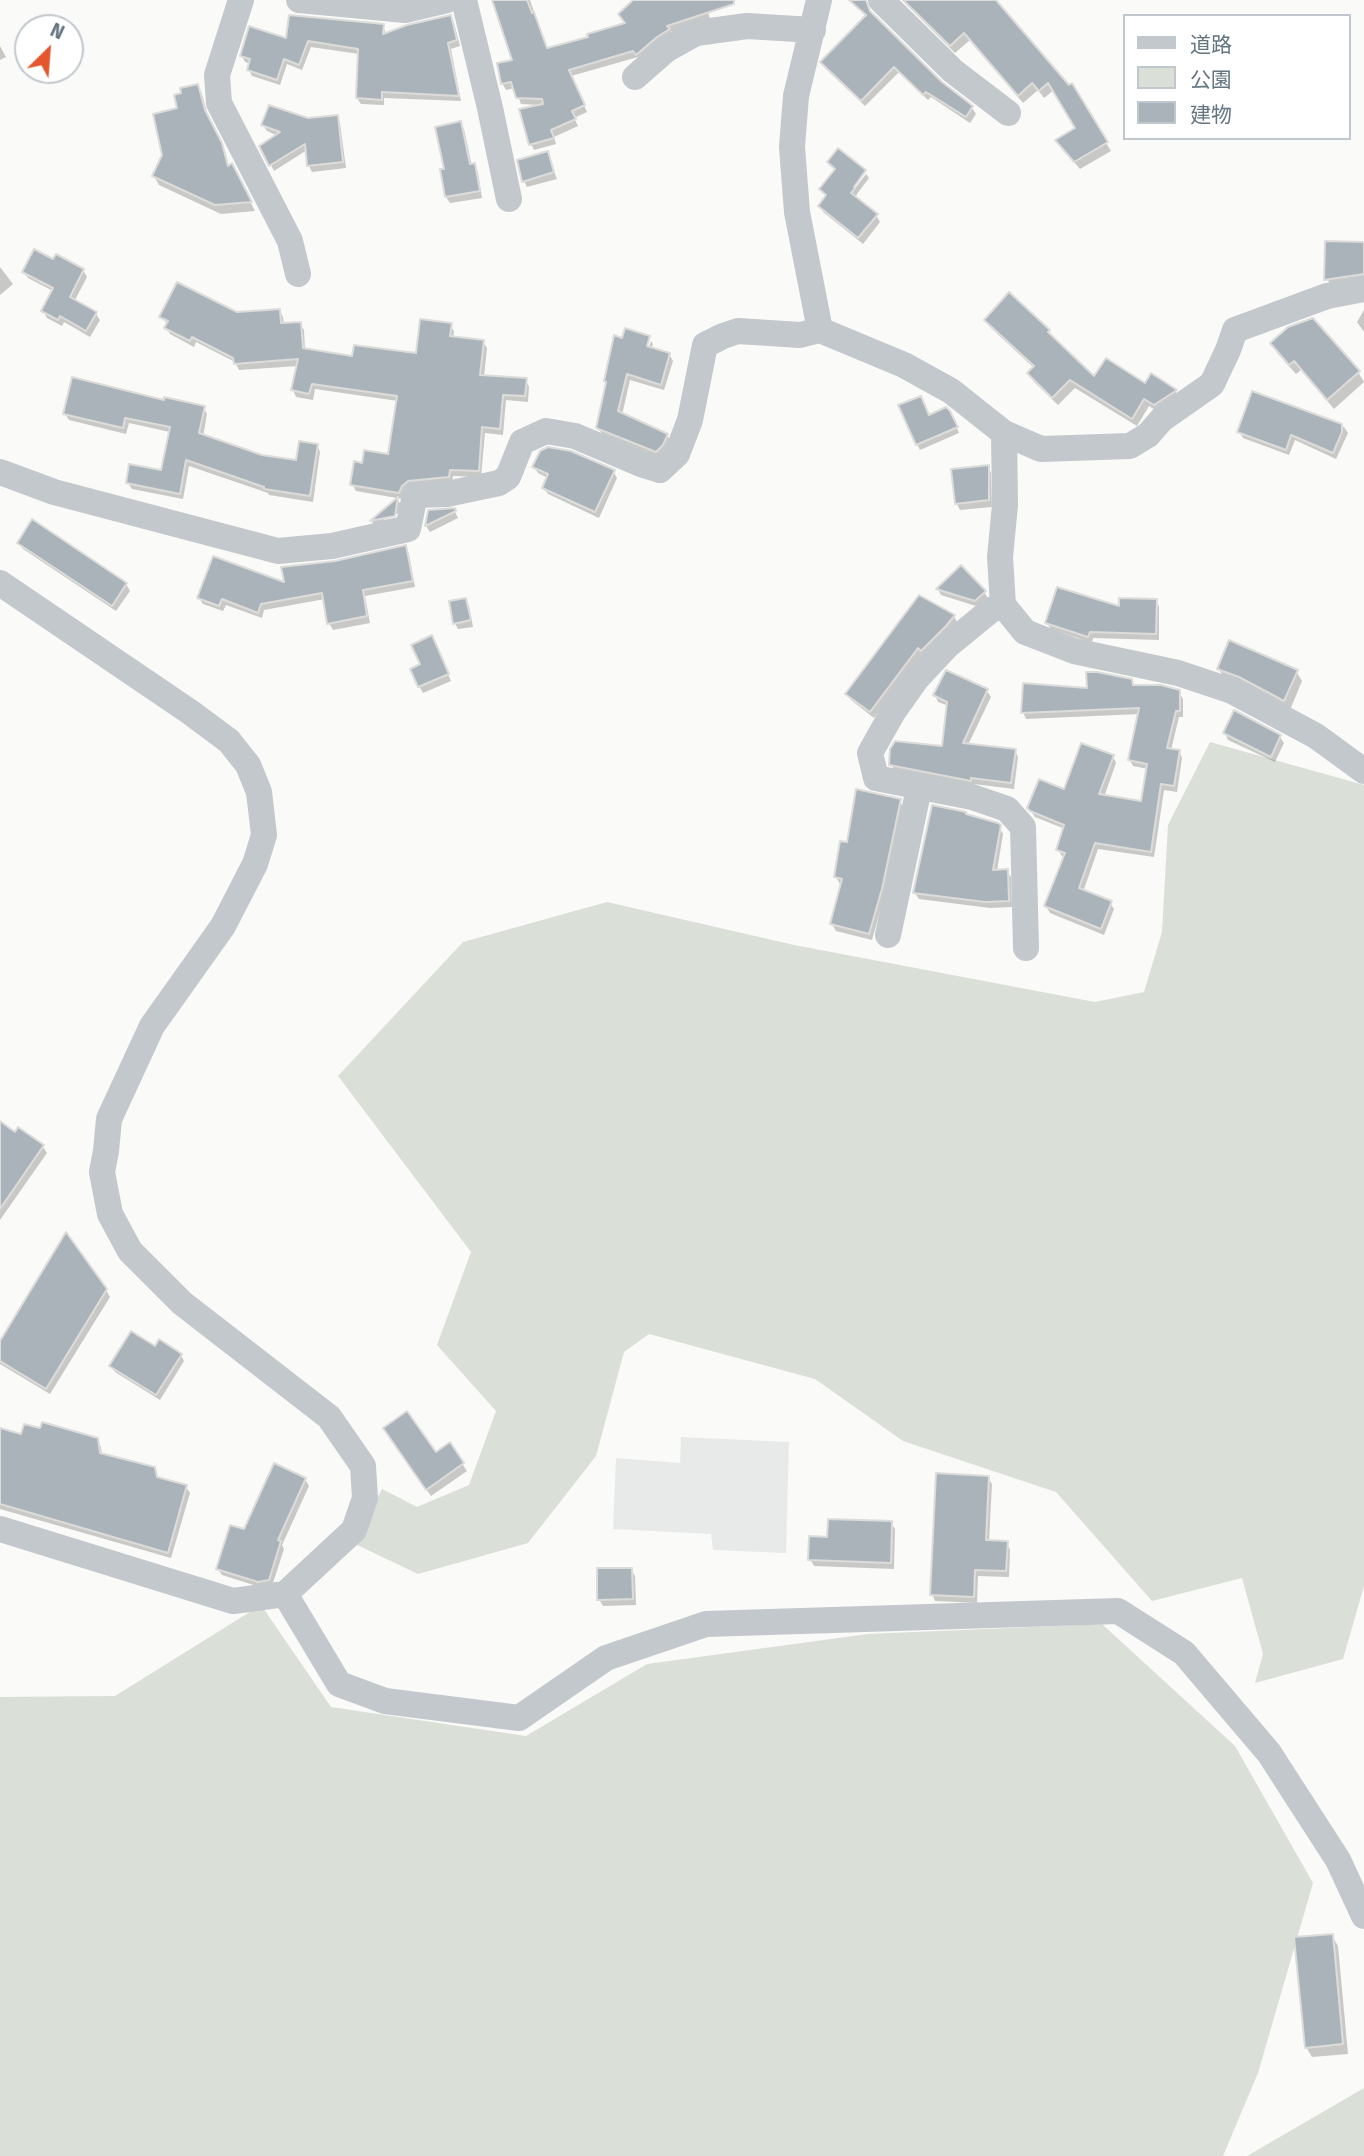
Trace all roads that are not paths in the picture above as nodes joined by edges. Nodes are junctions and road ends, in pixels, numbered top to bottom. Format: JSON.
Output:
{"nodes":[{"id":1,"x":241,"y":0,"type":"edge"},
{"id":2,"x":299,"y":0,"type":"edge"},
{"id":3,"x":447,"y":0,"type":"edge"},
{"id":4,"x":464,"y":0,"type":"edge"},
{"id":5,"x":819,"y":0,"type":"edge"},
{"id":6,"x":881,"y":0,"type":"edge"},
{"id":7,"x":813,"y":30,"type":"junction"},
{"id":8,"x":635,"y":77,"type":"dead end"},
{"id":9,"x":1009,"y":113,"type":"dead end"},
{"id":10,"x":509,"y":199,"type":"dead end"},
{"id":11,"x":298,"y":274,"type":"dead end"},
{"id":12,"x":1364,"y":289,"type":"edge"},
{"id":13,"x":820,"y":330,"type":"junction"},
{"id":14,"x":1004,"y":433,"type":"junction"},
{"id":15,"x":0,"y":472,"type":"edge"},
{"id":16,"x":0,"y":583,"type":"edge"},
{"id":17,"x":1003,"y":605,"type":"junction"},
{"id":18,"x":1364,"y":771,"type":"edge"},
{"id":19,"x":919,"y":788,"type":"junction"},
{"id":20,"x":888,"y":935,"type":"dead end"},
{"id":21,"x":1026,"y":948,"type":"dead end"},
{"id":22,"x":0,"y":1529,"type":"edge"},
{"id":23,"x":285,"y":1594,"type":"junction"},
{"id":24,"x":1364,"y":1916,"type":"edge"}],
"edges":[{"from":1,"to":11,"type":"street"},
{"from":2,"to":3,"type":"street"},
{"from":4,"to":10,"type":"street"},
{"from":5,"to":7,"type":"street"},
{"from":6,"to":9,"type":"street"},
{"from":7,"to":8,"type":"street"},
{"from":7,"to":13,"type":"street"},
{"from":12,"to":14,"type":"street"},
{"from":13,"to":14,"type":"street"},
{"from":13,"to":15,"type":"street"},
{"from":14,"to":17,"type":"street"},
{"from":16,"to":23,"type":"street"},
{"from":17,"to":18,"type":"street"},
{"from":17,"to":19,"type":"street"},
{"from":19,"to":20,"type":"street"},
{"from":19,"to":21,"type":"street"},
{"from":22,"to":23,"type":"street"},
{"from":23,"to":24,"type":"street"}]}
